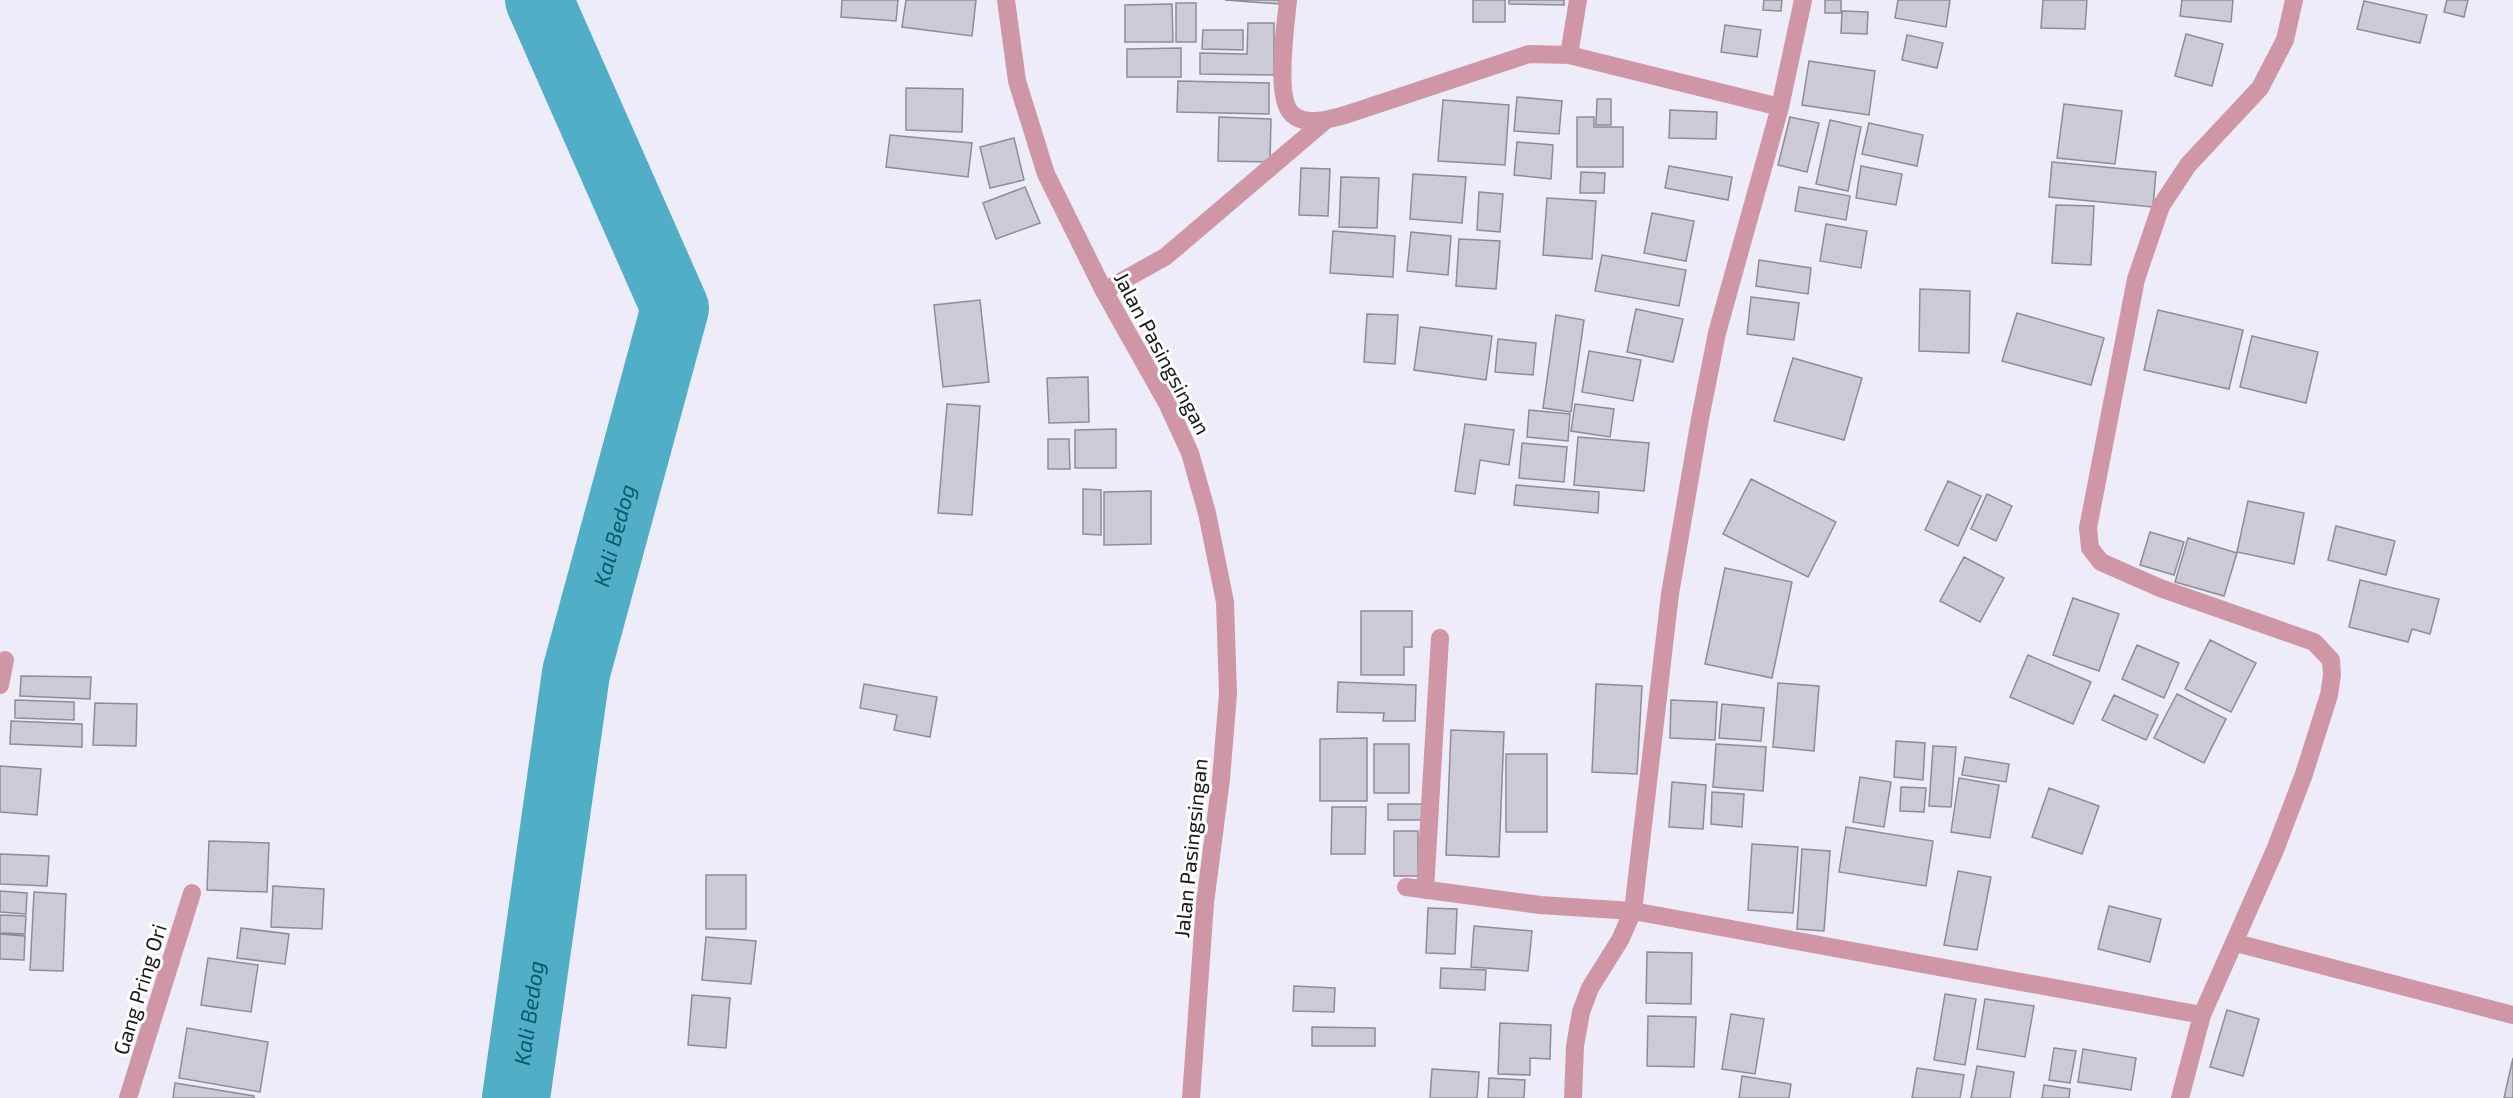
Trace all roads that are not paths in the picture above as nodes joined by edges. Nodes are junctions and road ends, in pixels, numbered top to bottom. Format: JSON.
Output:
{"nodes":[{"id":1,"x":1006,"y":0,"type":"edge"},
{"id":2,"x":1288,"y":0,"type":"edge"},
{"id":3,"x":1578,"y":0,"type":"edge"},
{"id":4,"x":1803,"y":0,"type":"edge"},
{"id":5,"x":2294,"y":0,"type":"edge"},
{"id":6,"x":1569,"y":55,"type":"junction"},
{"id":7,"x":1780,"y":107,"type":"junction"},
{"id":8,"x":1326,"y":120,"type":"junction"},
{"id":9,"x":1111,"y":287,"type":"junction"},
{"id":10,"x":1440,"y":638,"type":"dead end"},
{"id":11,"x":5,"y":660,"type":"dead end"},
{"id":12,"x":0,"y":685,"type":"edge"},
{"id":13,"x":1406,"y":887,"type":"dead end"},
{"id":14,"x":1425,"y":890,"type":"junction"},
{"id":15,"x":192,"y":893,"type":"dead end"},
{"id":16,"x":1633,"y":911,"type":"junction"},
{"id":17,"x":2236,"y":943,"type":"junction"},
{"id":18,"x":2202,"y":1015,"type":"junction"},
{"id":19,"x":2513,"y":1015,"type":"edge"},
{"id":20,"x":128,"y":1098,"type":"edge"},
{"id":21,"x":1191,"y":1098,"type":"edge"},
{"id":22,"x":1573,"y":1098,"type":"edge"},
{"id":23,"x":2180,"y":1098,"type":"edge"}],
"edges":[{"from":1,"to":9,"type":"street","name":"Jalan Pasingsingan"},
{"from":2,"to":8,"type":"street"},
{"from":3,"to":6,"type":"street"},
{"from":4,"to":7,"type":"street"},
{"from":5,"to":17,"type":"street"},
{"from":6,"to":7,"type":"street"},
{"from":6,"to":8,"type":"street"},
{"from":7,"to":16,"type":"street"},
{"from":8,"to":9,"type":"street"},
{"from":9,"to":21,"type":"street","name":"Jalan Pasingsingan"},
{"from":10,"to":14,"type":"street"},
{"from":11,"to":12,"type":"street"},
{"from":13,"to":14,"type":"street"},
{"from":14,"to":16,"type":"street"},
{"from":15,"to":20,"type":"street","name":"Gang Pring Ori"},
{"from":16,"to":18,"type":"street"},
{"from":16,"to":22,"type":"street"},
{"from":17,"to":18,"type":"street"},
{"from":17,"to":19,"type":"street"},
{"from":18,"to":23,"type":"street"}]}
